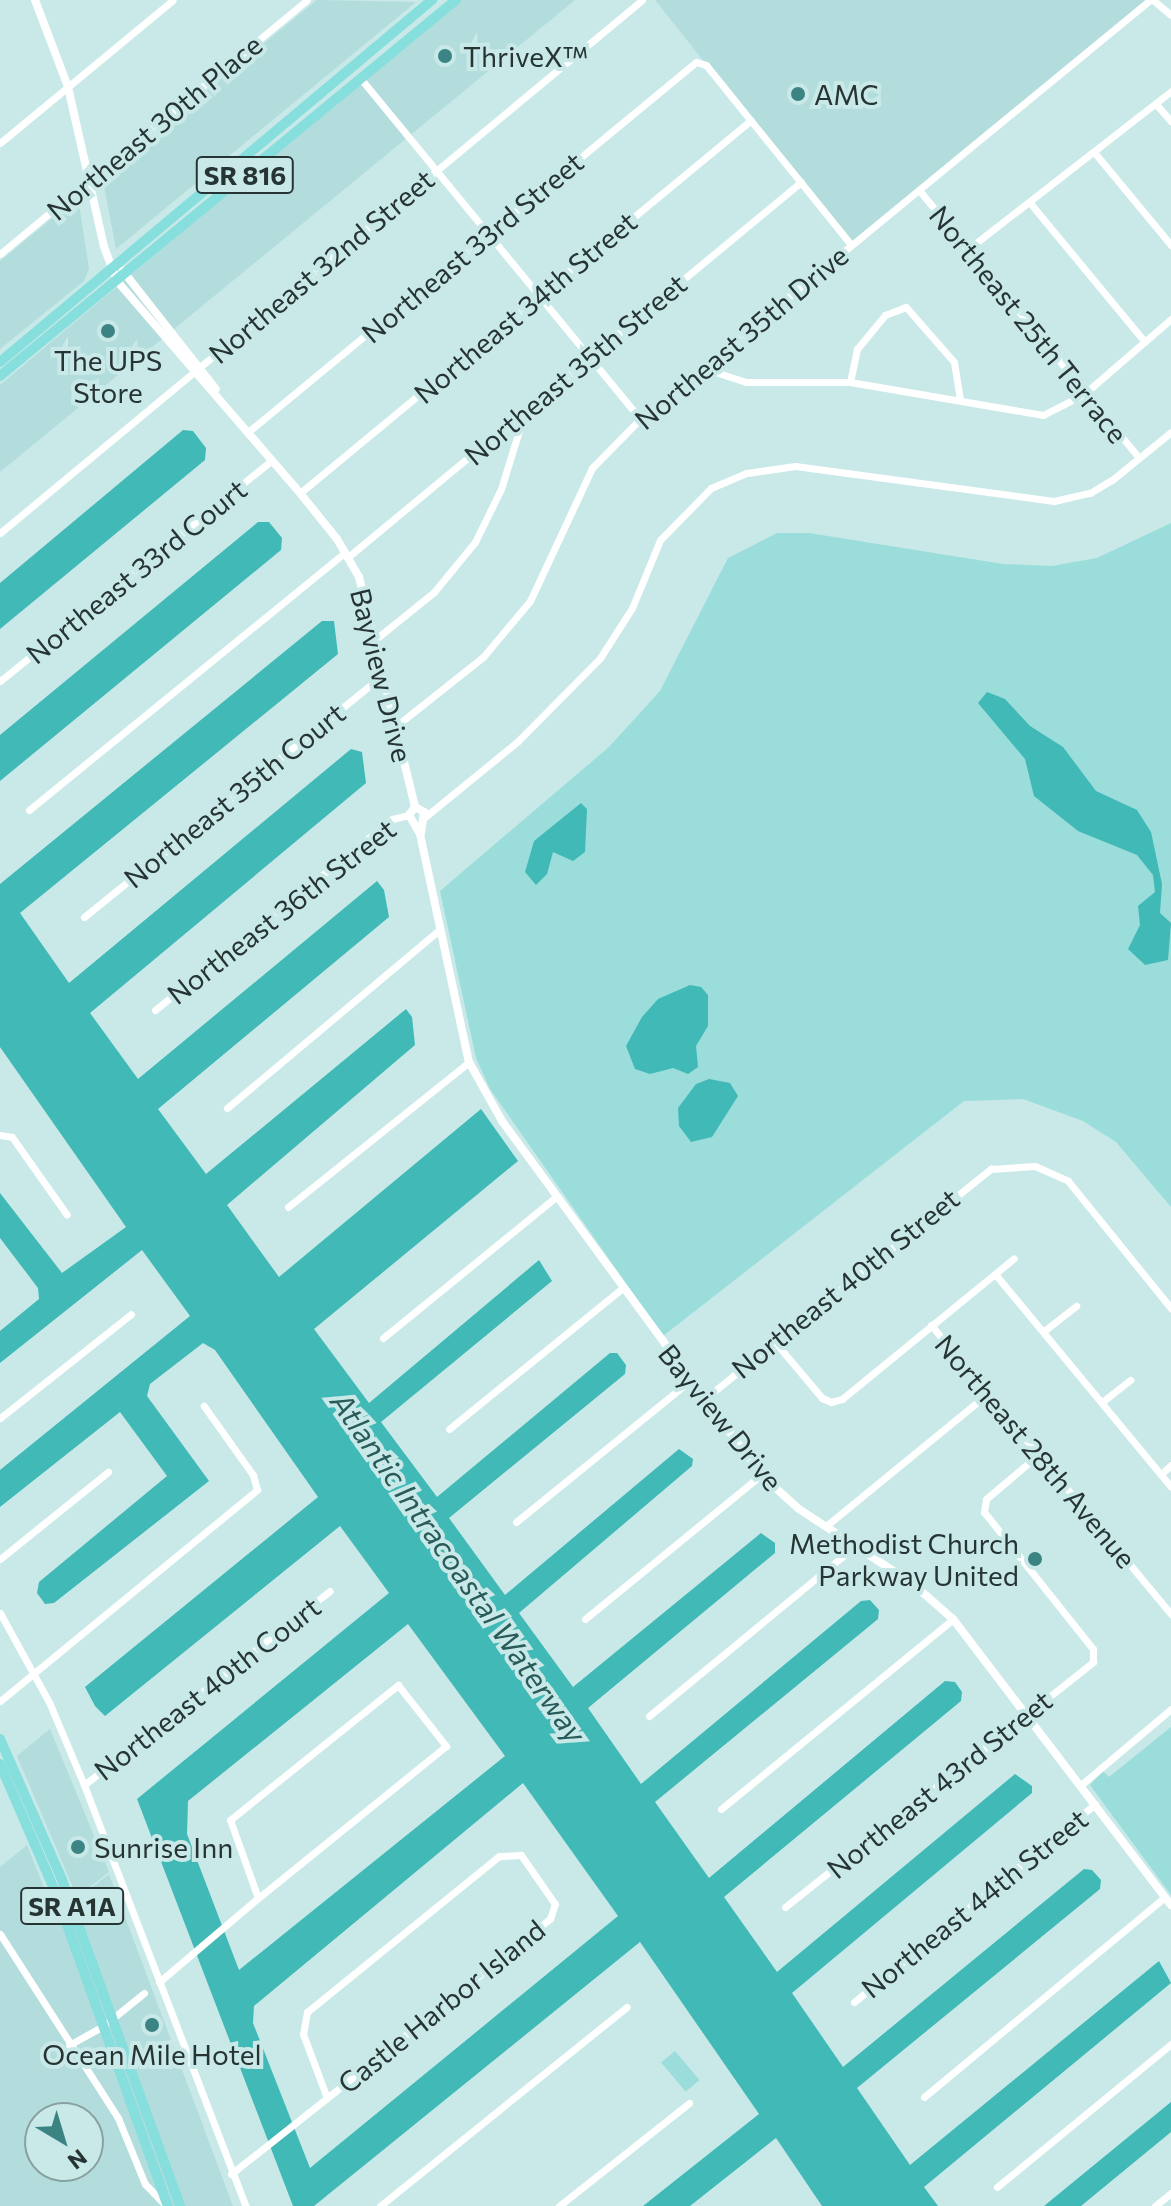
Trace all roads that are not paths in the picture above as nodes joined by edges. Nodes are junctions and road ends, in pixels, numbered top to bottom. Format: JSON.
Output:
{"nodes":[{"id":1,"x":173,"y":0,"type":"edge"},
{"id":2,"x":307,"y":0,"type":"edge"},
{"id":3,"x":456,"y":0,"type":"edge"},
{"id":4,"x":642,"y":0,"type":"edge"},
{"id":5,"x":1151,"y":0,"type":"edge"},
{"id":6,"x":40,"y":2,"type":"edge"},
{"id":7,"x":427,"y":2,"type":"edge"},
{"id":8,"x":1171,"y":15,"type":"edge"},
{"id":9,"x":364,"y":57,"type":"junction"},
{"id":10,"x":351,"y":67,"type":"junction"},
{"id":11,"x":356,"y":83,"type":"junction"},
{"id":12,"x":68,"y":87,"type":"junction"},
{"id":13,"x":1171,"y":91,"type":"edge"},
{"id":14,"x":1156,"y":104,"type":"junction"},
{"id":15,"x":751,"y":120,"type":"junction"},
{"id":16,"x":1171,"y":121,"type":"edge"},
{"id":17,"x":0,"y":143,"type":"edge"},
{"id":18,"x":1094,"y":152,"type":"junction"},
{"id":19,"x":436,"y":171,"type":"junction"},
{"id":20,"x":92,"y":177,"type":"junction"},
{"id":21,"x":801,"y":182,"type":"junction"},
{"id":22,"x":919,"y":190,"type":"junction"},
{"id":23,"x":1030,"y":203,"type":"junction"},
{"id":24,"x":487,"y":234,"type":"junction"},
{"id":25,"x":851,"y":245,"type":"junction"},
{"id":26,"x":1171,"y":245,"type":"edge"},
{"id":27,"x":967,"y":250,"type":"junction"},
{"id":28,"x":0,"y":254,"type":"edge"},
{"id":29,"x":113,"y":266,"type":"junction"},
{"id":30,"x":126,"y":273,"type":"junction"},
{"id":31,"x":117,"y":281,"type":"junction"},
{"id":32,"x":538,"y":296,"type":"junction"},
{"id":33,"x":1171,"y":319,"type":"edge"},
{"id":34,"x":1145,"y":342,"type":"junction"},
{"id":35,"x":35,"y":350,"type":"junction"},
{"id":36,"x":589,"y":357,"type":"junction"},
{"id":37,"x":0,"y":362,"type":"edge"},
{"id":38,"x":198,"y":369,"type":"junction"},
{"id":39,"x":706,"y":369,"type":"junction"},
{"id":40,"x":0,"y":376,"type":"edge"},
{"id":41,"x":850,"y":382,"type":"junction"},
{"id":42,"x":0,"y":384,"type":"edge"},
{"id":43,"x":1084,"y":394,"type":"junction"},
{"id":44,"x":960,"y":399,"type":"junction"},
{"id":45,"x":525,"y":411,"type":"junction"},
{"id":46,"x":640,"y":419,"type":"junction"},
{"id":47,"x":248,"y":432,"type":"junction"},
{"id":48,"x":1171,"y":432,"type":"edge"},
{"id":49,"x":1139,"y":458,"type":"junction"},
{"id":50,"x":272,"y":460,"type":"junction"},
{"id":51,"x":300,"y":493,"type":"junction"},
{"id":52,"x":0,"y":533,"type":"edge"},
{"id":53,"x":347,"y":554,"type":"junction"},
{"id":54,"x":377,"y":638,"type":"junction"},
{"id":55,"x":384,"y":674,"type":"junction"},
{"id":56,"x":0,"y":681,"type":"edge"},
{"id":57,"x":396,"y":726,"type":"junction"},
{"id":58,"x":29,"y":810,"type":"dead end"},
{"id":59,"x":418,"y":815,"type":"junction"},
{"id":60,"x":84,"y":917,"type":"dead end"},
{"id":61,"x":440,"y":929,"type":"junction"},
{"id":62,"x":155,"y":1010,"type":"dead end"},
{"id":63,"x":469,"y":1062,"type":"junction"},
{"id":64,"x":227,"y":1108,"type":"dead end"},
{"id":65,"x":0,"y":1135,"type":"edge"},
{"id":66,"x":556,"y":1197,"type":"junction"},
{"id":67,"x":288,"y":1207,"type":"dead end"},
{"id":68,"x":67,"y":1215,"type":"dead end"},
{"id":69,"x":1014,"y":1258,"type":"dead end"},
{"id":70,"x":995,"y":1274,"type":"junction"},
{"id":71,"x":621,"y":1289,"type":"junction"},
{"id":72,"x":1076,"y":1306,"type":"dead end"},
{"id":73,"x":1171,"y":1308,"type":"edge"},
{"id":74,"x":131,"y":1314,"type":"dead end"},
{"id":75,"x":931,"y":1325,"type":"junction"},
{"id":76,"x":1044,"y":1331,"type":"junction"},
{"id":77,"x":383,"y":1338,"type":"dead end"},
{"id":78,"x":774,"y":1341,"type":"junction"},
{"id":79,"x":1130,"y":1380,"type":"dead end"},
{"id":80,"x":688,"y":1382,"type":"junction"},
{"id":81,"x":987,"y":1394,"type":"junction"},
{"id":82,"x":702,"y":1401,"type":"junction"},
{"id":83,"x":1102,"y":1402,"type":"junction"},
{"id":84,"x":204,"y":1406,"type":"dead end"},
{"id":85,"x":0,"y":1418,"type":"edge"},
{"id":86,"x":449,"y":1429,"type":"dead end"},
{"id":87,"x":1039,"y":1454,"type":"junction"},
{"id":88,"x":1171,"y":1465,"type":"edge"},
{"id":89,"x":108,"y":1472,"type":"dead end"},
{"id":90,"x":1161,"y":1474,"type":"junction"},
{"id":91,"x":761,"y":1475,"type":"junction"},
{"id":92,"x":1171,"y":1487,"type":"edge"},
{"id":93,"x":516,"y":1522,"type":"dead end"},
{"id":94,"x":826,"y":1526,"type":"junction"},
{"id":95,"x":855,"y":1546,"type":"junction"},
{"id":96,"x":0,"y":1559,"type":"edge"},
{"id":97,"x":330,"y":1591,"type":"dead end"},
{"id":98,"x":0,"y":1613,"type":"edge"},
{"id":99,"x":1171,"y":1614,"type":"edge"},
{"id":100,"x":585,"y":1619,"type":"dead end"},
{"id":101,"x":953,"y":1619,"type":"junction"},
{"id":102,"x":34,"y":1676,"type":"junction"},
{"id":103,"x":0,"y":1701,"type":"edge"},
{"id":104,"x":1171,"y":1709,"type":"edge"},
{"id":105,"x":1028,"y":1711,"type":"junction"},
{"id":106,"x":649,"y":1716,"type":"dead end"},
{"id":107,"x":0,"y":1739,"type":"edge"},
{"id":108,"x":0,"y":1764,"type":"edge"},
{"id":109,"x":1082,"y":1784,"type":"junction"},
{"id":110,"x":84,"y":1785,"type":"junction"},
{"id":111,"x":1095,"y":1804,"type":"junction"},
{"id":112,"x":721,"y":1809,"type":"dead end"},
{"id":113,"x":258,"y":1898,"type":"junction"},
{"id":114,"x":1168,"y":1901,"type":"edge"},
{"id":115,"x":785,"y":1907,"type":"dead end"},
{"id":116,"x":0,"y":1934,"type":"edge"},
{"id":117,"x":159,"y":1982,"type":"junction"},
{"id":118,"x":144,"y":1993,"type":"dead end"},
{"id":119,"x":854,"y":2002,"type":"dead end"},
{"id":120,"x":627,"y":2007,"type":"dead end"},
{"id":121,"x":111,"y":2019,"type":"junction"},
{"id":122,"x":102,"y":2027,"type":"junction"},
{"id":123,"x":59,"y":2029,"type":"junction"},
{"id":124,"x":87,"y":2035,"type":"junction"},
{"id":125,"x":1171,"y":2044,"type":"edge"},
{"id":126,"x":69,"y":2045,"type":"junction"},
{"id":127,"x":924,"y":2097,"type":"dead end"},
{"id":128,"x":327,"y":2098,"type":"junction"},
{"id":129,"x":689,"y":2103,"type":"dead end"},
{"id":130,"x":231,"y":2174,"type":"junction"},
{"id":131,"x":997,"y":2187,"type":"dead end"},
{"id":132,"x":1171,"y":2193,"type":"edge"},
{"id":133,"x":168,"y":2206,"type":"edge"},
{"id":134,"x":180,"y":2206,"type":"edge"},
{"id":135,"x":246,"y":2206,"type":"edge"},
{"id":136,"x":380,"y":2206,"type":"edge"},
{"id":137,"x":559,"y":2206,"type":"edge"},
{"id":138,"x":1155,"y":2206,"type":"edge"}],
"edges":[{"from":1,"to":12,"type":"street"},
{"from":2,"to":20,"type":"street","name":"Northeast 30th Place"},
{"from":3,"to":11,"type":"main road","number":"SR 816"},
{"from":4,"to":19,"type":"street","name":"Northeast 32nd Street"},
{"from":5,"to":8,"type":"street"},
{"from":5,"to":22,"type":"street","name":"Northeast 35th Drive"},
{"from":6,"to":12,"type":"street","name":"Bayview Drive"},
{"from":7,"to":9,"type":"main road","number":"SR 816"},
{"from":9,"to":10,"type":"main road","number":"SR 816"},
{"from":9,"to":11,"type":"main road"},
{"from":10,"to":11,"type":"main road"},
{"from":10,"to":29,"type":"main road","number":"SR 816"},
{"from":11,"to":19,"type":"street"},
{"from":11,"to":30,"type":"main road","number":"SR 816"},
{"from":12,"to":17,"type":"street"},
{"from":12,"to":20,"type":"street","name":"Bayview Drive"},
{"from":13,"to":14,"type":"street"},
{"from":14,"to":16,"type":"street"},
{"from":14,"to":18,"type":"street"},
{"from":15,"to":21,"type":"street"},
{"from":15,"to":24,"type":"street","name":"Northeast 33rd Street"},
{"from":15,"to":32,"type":"street","name":"Northeast 34th Street"},
{"from":18,"to":23,"type":"street"},
{"from":18,"to":26,"type":"street"},
{"from":19,"to":24,"type":"street"},
{"from":19,"to":38,"type":"street","name":"Northeast 32nd Street"},
{"from":20,"to":28,"type":"street","name":"Northeast 30th Place"},
{"from":20,"to":29,"type":"street","name":"Bayview Drive"},
{"from":21,"to":25,"type":"street"},
{"from":21,"to":36,"type":"street","name":"Northeast 35th Street"},
{"from":22,"to":25,"type":"street","name":"Northeast 35th Drive"},
{"from":22,"to":27,"type":"street","name":"Northeast 25th Terrace"},
{"from":23,"to":27,"type":"street"},
{"from":23,"to":34,"type":"street"},
{"from":24,"to":32,"type":"street"},
{"from":24,"to":47,"type":"street","name":"Northeast 33rd Street"},
{"from":25,"to":39,"type":"street","name":"Northeast 35th Drive"},
{"from":27,"to":43,"type":"street","name":"Northeast 25th Terrace"},
{"from":29,"to":30,"type":"street","name":"Bayview Drive"},
{"from":29,"to":31,"type":"street","name":"Bayview Drive"},
{"from":29,"to":37,"type":"main road","number":"SR 816"},
{"from":30,"to":31,"type":"main road","number":"SR 816"},
{"from":30,"to":38,"type":"street","name":"Bayview Drive"},
{"from":31,"to":35,"type":"main road","number":"SR 816"},
{"from":31,"to":38,"type":"street","name":"Bayview Drive"},
{"from":32,"to":36,"type":"street"},
{"from":32,"to":51,"type":"street","name":"Northeast 34th Street"},
{"from":33,"to":34,"type":"street"},
{"from":34,"to":43,"type":"street"},
{"from":35,"to":40,"type":"main road","number":"SR 816"},
{"from":35,"to":42,"type":"main road"},
{"from":36,"to":45,"type":"street","name":"Northeast 35th Street"},
{"from":36,"to":46,"type":"street"},
{"from":38,"to":47,"type":"street","name":"Bayview Drive"},
{"from":38,"to":52,"type":"street","name":"Northeast 32nd Street"},
{"from":39,"to":41,"type":"street"},
{"from":39,"to":46,"type":"street","name":"Northeast 35th Drive"},
{"from":41,"to":44,"type":"street"},
{"from":41,"to":44,"type":"street"},
{"from":43,"to":44,"type":"street"},
{"from":43,"to":49,"type":"street","name":"Northeast 25th Terrace"},
{"from":45,"to":53,"type":"street","name":"Northeast 35th Street"},
{"from":45,"to":54,"type":"street"},
{"from":46,"to":57,"type":"street","name":"Northeast 35th Drive"},
{"from":47,"to":50,"type":"street","name":"Bayview Drive"},
{"from":48,"to":49,"type":"street","name":"Northeast 36th Street"},
{"from":49,"to":59,"type":"street","name":"Northeast 36th Street"},
{"from":50,"to":51,"type":"street","name":"Bayview Drive"},
{"from":50,"to":56,"type":"street","name":"Northeast 33rd Court"},
{"from":51,"to":53,"type":"street","name":"Bayview Drive"},
{"from":53,"to":54,"type":"street","name":"Bayview Drive"},
{"from":53,"to":58,"type":"street","name":"Northeast 35th Street"},
{"from":54,"to":55,"type":"street","name":"Bayview Drive"},
{"from":55,"to":57,"type":"street","name":"Bayview Drive"},
{"from":55,"to":60,"type":"street","name":"Northeast 35th Court"},
{"from":57,"to":59,"type":"street","name":"Bayview Drive"},
{"from":59,"to":61,"type":"street","name":"Bayview Drive"},
{"from":59,"to":62,"type":"street","name":"Northeast 36th Street"},
{"from":61,"to":63,"type":"street","name":"Bayview Drive"},
{"from":61,"to":64,"type":"street"},
{"from":63,"to":66,"type":"street","name":"Bayview Drive"},
{"from":63,"to":67,"type":"street"},
{"from":65,"to":68,"type":"street"},
{"from":66,"to":71,"type":"street","name":"Bayview Drive"},
{"from":66,"to":77,"type":"street"},
{"from":69,"to":70,"type":"street"},
{"from":70,"to":75,"type":"street"},
{"from":70,"to":76,"type":"street"},
{"from":71,"to":80,"type":"street","name":"Bayview Drive"},
{"from":71,"to":86,"type":"street"},
{"from":72,"to":76,"type":"street"},
{"from":73,"to":78,"type":"street","name":"Northeast 40th Street"},
{"from":74,"to":85,"type":"street"},
{"from":75,"to":78,"type":"street"},
{"from":75,"to":81,"type":"street","name":"Northeast 28th Avenue"},
{"from":76,"to":83,"type":"street"},
{"from":78,"to":82,"type":"street","name":"Northeast 40th Street"},
{"from":79,"to":83,"type":"street"},
{"from":80,"to":82,"type":"street","name":"Bayview Drive"},
{"from":80,"to":93,"type":"street"},
{"from":81,"to":87,"type":"street","name":"Northeast 28th Avenue"},
{"from":81,"to":94,"type":"street"},
{"from":82,"to":91,"type":"street","name":"Bayview Drive"},
{"from":83,"to":90,"type":"street"},
{"from":84,"to":102,"type":"street"},
{"from":87,"to":99,"type":"street","name":"Northeast 28th Avenue"},
{"from":87,"to":105,"type":"street","name":"Northeast 43rd Street"},
{"from":88,"to":90,"type":"street"},
{"from":89,"to":96,"type":"street"},
{"from":90,"to":92,"type":"street"},
{"from":91,"to":94,"type":"street","name":"Bayview Drive"},
{"from":91,"to":100,"type":"street"},
{"from":94,"to":95,"type":"street","name":"Bayview Drive"},
{"from":95,"to":101,"type":"street","name":"Bayview Drive"},
{"from":95,"to":106,"type":"street"},
{"from":97,"to":110,"type":"street","name":"Northeast 40th Court"},
{"from":98,"to":102,"type":"street"},
{"from":101,"to":105,"type":"street","name":"Bayview Drive"},
{"from":101,"to":112,"type":"street"},
{"from":102,"to":103,"type":"street"},
{"from":102,"to":110,"type":"street"},
{"from":104,"to":109,"type":"street","name":"Northeast 44th Street"},
{"from":105,"to":109,"type":"street","name":"Bayview Drive"},
{"from":105,"to":115,"type":"street","name":"Northeast 43rd Street"},
{"from":107,"to":121,"type":"main road","number":"SR A1A"},
{"from":108,"to":122,"type":"main road","number":"SR A1A"},
{"from":109,"to":111,"type":"street","name":"Bayview Drive"},
{"from":110,"to":117,"type":"street"},
{"from":111,"to":114,"type":"street","name":"Bayview Drive"},
{"from":111,"to":119,"type":"street","name":"Northeast 44th Street"},
{"from":113,"to":113,"type":"street"},
{"from":113,"to":117,"type":"street"},
{"from":114,"to":127,"type":"street"},
{"from":116,"to":123,"type":"street"},
{"from":117,"to":130,"type":"street"},
{"from":118,"to":121,"type":"street"},
{"from":120,"to":136,"type":"street"},
{"from":121,"to":122,"type":"street"},
{"from":121,"to":134,"type":"main road","number":"SR A1A"},
{"from":122,"to":124,"type":"street"},
{"from":122,"to":133,"type":"main road","number":"SR A1A"},
{"from":123,"to":124,"type":"street"},
{"from":123,"to":126,"type":"street"},
{"from":124,"to":126,"type":"street"},
{"from":125,"to":131,"type":"street"},
{"from":126,"to":133,"type":"street"},
{"from":128,"to":128,"type":"street","name":"Castle Harbor Island"},
{"from":128,"to":130,"type":"street","name":"Castle Harbor Island"},
{"from":129,"to":137,"type":"street"},
{"from":130,"to":135,"type":"street"},
{"from":132,"to":138,"type":"street"}]}
